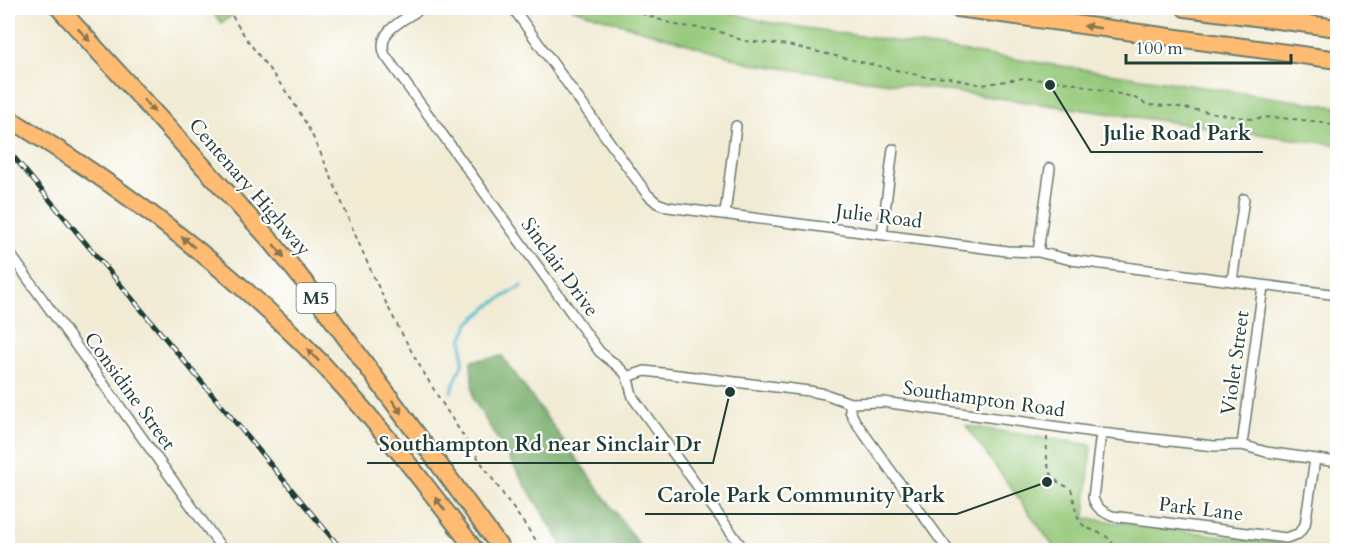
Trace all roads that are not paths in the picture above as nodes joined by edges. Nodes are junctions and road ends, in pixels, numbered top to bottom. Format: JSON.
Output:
{"nodes":[{"id":1,"x":59,"y":8,"type":"edge"},
{"id":2,"x":422,"y":8,"type":"edge"},
{"id":3,"x":513,"y":8,"type":"edge"},
{"id":4,"x":957,"y":8,"type":"edge"},
{"id":5,"x":1185,"y":8,"type":"edge"},
{"id":6,"x":1338,"y":28,"type":"edge"},
{"id":7,"x":1338,"y":60,"type":"edge"},
{"id":8,"x":8,"y":118,"type":"edge"},
{"id":9,"x":736,"y":126,"type":"dead end"},
{"id":10,"x":893,"y":149,"type":"dead end"},
{"id":11,"x":1050,"y":168,"type":"dead end"},
{"id":12,"x":1244,"y":199,"type":"dead end"},
{"id":13,"x":725,"y":214,"type":"junction"},
{"id":14,"x":882,"y":234,"type":"junction"},
{"id":15,"x":8,"y":251,"type":"edge"},
{"id":16,"x":1038,"y":252,"type":"junction"},
{"id":17,"x":1232,"y":281,"type":"junction"},
{"id":18,"x":1263,"y":286,"type":"junction"},
{"id":19,"x":1338,"y":295,"type":"edge"},
{"id":20,"x":627,"y":377,"type":"junction"},
{"id":21,"x":850,"y":403,"type":"junction"},
{"id":22,"x":1101,"y":433,"type":"junction"},
{"id":23,"x":1242,"y":445,"type":"junction"},
{"id":24,"x":1315,"y":459,"type":"junction"},
{"id":25,"x":1338,"y":462,"type":"edge"},
{"id":26,"x":223,"y":550,"type":"edge"},
{"id":27,"x":475,"y":550,"type":"edge"},
{"id":28,"x":502,"y":550,"type":"edge"},
{"id":29,"x":744,"y":550,"type":"edge"},
{"id":30,"x":948,"y":550,"type":"edge"}],
"edges":[{"from":1,"to":28,"type":"highway","name":"Centenary Highway","number":"M5","one_way":true},
{"from":2,"to":20,"type":"street","name":"Sinclair Drive"},
{"from":3,"to":13,"type":"street","name":"Julie Road"},
{"from":7,"to":4,"type":"highway","one_way":true},
{"from":5,"to":6,"type":"highway"},
{"from":27,"to":8,"type":"highway","number":"M5","one_way":true},
{"from":9,"to":13,"type":"street"},
{"from":10,"to":14,"type":"street"},
{"from":11,"to":16,"type":"street"},
{"from":12,"to":17,"type":"street"},
{"from":13,"to":14,"type":"street","name":"Julie Road"},
{"from":14,"to":16,"type":"street","name":"Julie Road"},
{"from":15,"to":26,"type":"street","name":"Considine Street"},
{"from":16,"to":17,"type":"street","name":"Julie Road"},
{"from":17,"to":18,"type":"street","name":"Julie Road"},
{"from":18,"to":19,"type":"street","name":"Julie Road"},
{"from":18,"to":23,"type":"street","name":"Violet Street"},
{"from":20,"to":21,"type":"street","name":"Southampton Road"},
{"from":20,"to":29,"type":"street","name":"Sinclair Drive"},
{"from":21,"to":22,"type":"street","name":"Southampton Road"},
{"from":21,"to":30,"type":"street"},
{"from":22,"to":23,"type":"street","name":"Southampton Road"},
{"from":22,"to":24,"type":"street","name":"Park Lane"},
{"from":23,"to":24,"type":"street","name":"Southampton Road"},
{"from":24,"to":25,"type":"street","name":"Southampton Road"}]}
